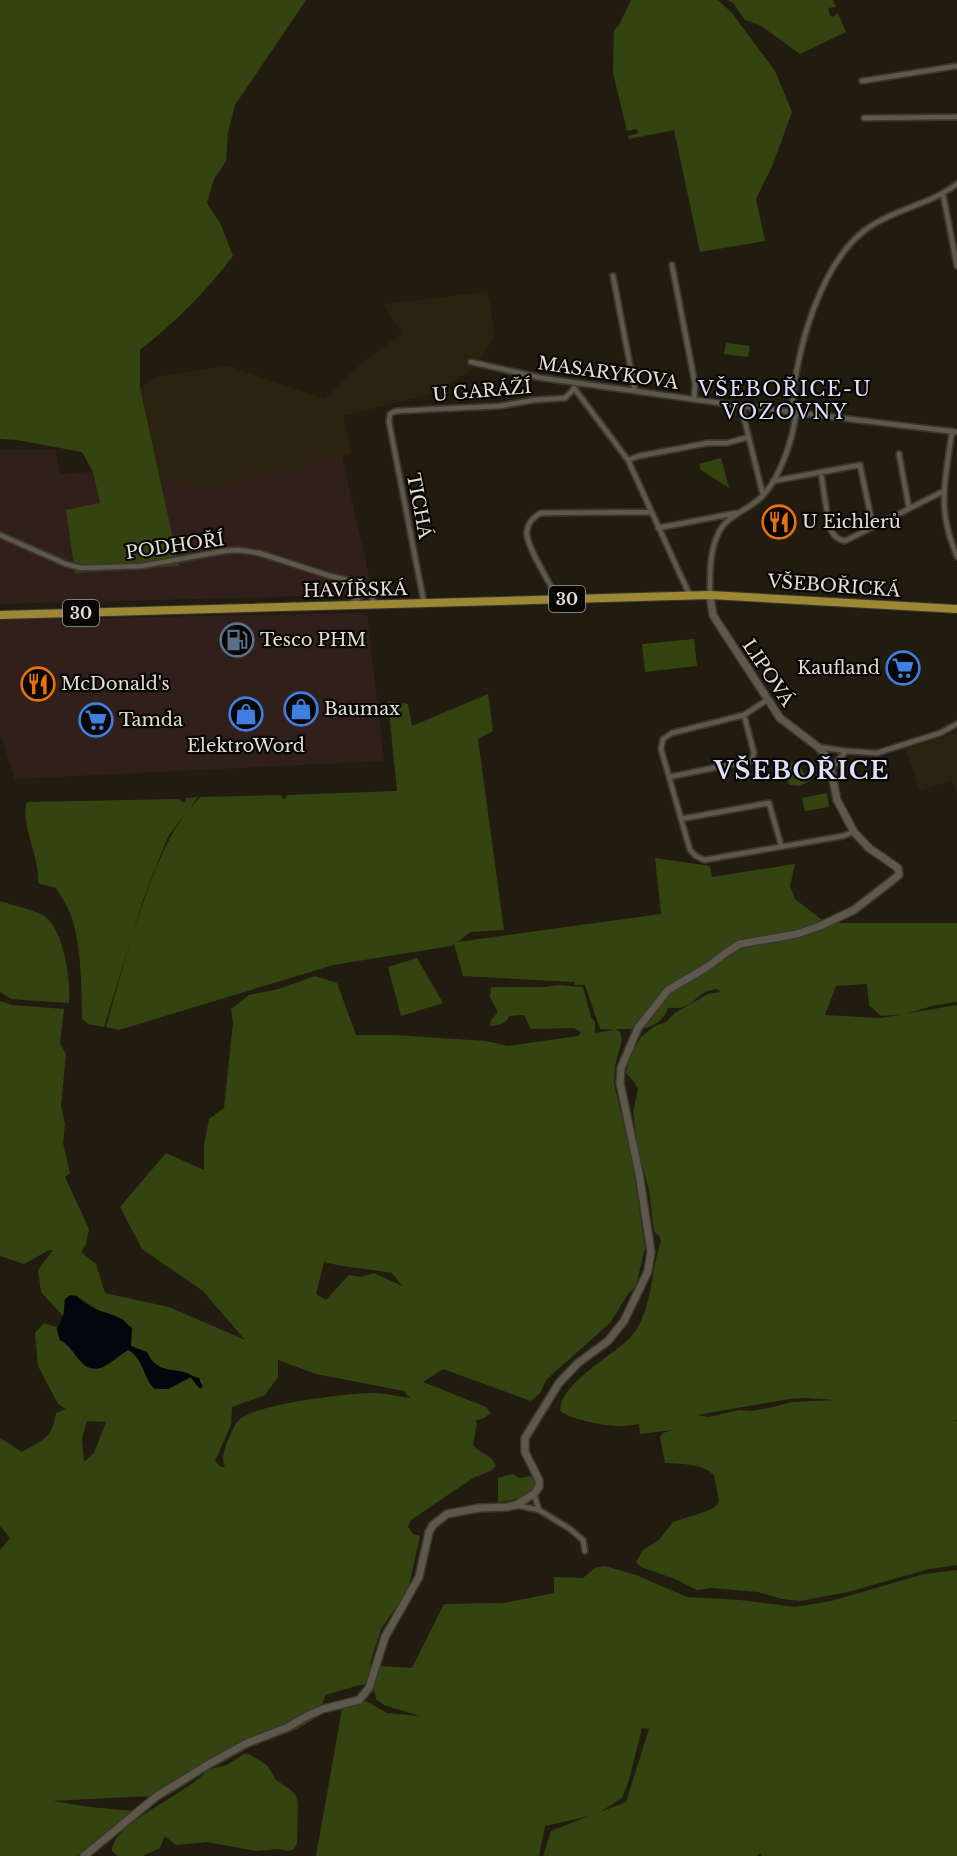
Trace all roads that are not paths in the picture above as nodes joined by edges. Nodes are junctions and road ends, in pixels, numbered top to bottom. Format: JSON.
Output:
{"nodes":[{"id":1,"x":957,"y":66,"type":"edge"},
{"id":2,"x":862,"y":81,"type":"dead end"},
{"id":3,"x":957,"y":117,"type":"edge"},
{"id":4,"x":864,"y":118,"type":"dead end"},
{"id":5,"x":957,"y":184,"type":"edge"},
{"id":6,"x":943,"y":194,"type":"junction"},
{"id":7,"x":672,"y":265,"type":"dead end"},
{"id":8,"x":957,"y":266,"type":"edge"},
{"id":9,"x":613,"y":276,"type":"dead end"},
{"id":10,"x":471,"y":362,"type":"dead end"},
{"id":11,"x":574,"y":386,"type":"junction"},
{"id":12,"x":634,"y":391,"type":"junction"},
{"id":13,"x":694,"y":399,"type":"junction"},
{"id":14,"x":741,"y":406,"type":"junction"},
{"id":15,"x":794,"y":412,"type":"junction"},
{"id":16,"x":390,"y":414,"type":"joint"},
{"id":17,"x":955,"y":432,"type":"edge"},
{"id":18,"x":749,"y":437,"type":"junction"},
{"id":19,"x":899,"y":454,"type":"dead end"},
{"id":20,"x":628,"y":460,"type":"junction"},
{"id":21,"x":820,"y":472,"type":"junction"},
{"id":22,"x":773,"y":481,"type":"junction"},
{"id":23,"x":944,"y":491,"type":"junction"},
{"id":24,"x":763,"y":495,"type":"junction"},
{"id":25,"x":909,"y":508,"type":"junction"},
{"id":26,"x":651,"y":512,"type":"junction"},
{"id":27,"x":738,"y":513,"type":"junction"},
{"id":28,"x":873,"y":527,"type":"junction"},
{"id":29,"x":658,"y":528,"type":"junction"},
{"id":30,"x":0,"y":535,"type":"edge"},
{"id":31,"x":957,"y":557,"type":"edge"},
{"id":32,"x":356,"y":582,"type":"junction"},
{"id":33,"x":710,"y":595,"type":"junction"},
{"id":34,"x":690,"y":596,"type":"junction"},
{"id":35,"x":558,"y":599,"type":"junction"},
{"id":36,"x":424,"y":603,"type":"junction"},
{"id":37,"x":349,"y":604,"type":"junction"},
{"id":38,"x":373,"y":604,"type":"junction"},
{"id":39,"x":957,"y":609,"type":"edge"},
{"id":40,"x":0,"y":615,"type":"edge"},
{"id":41,"x":767,"y":700,"type":"junction"},
{"id":42,"x":744,"y":715,"type":"junction"},
{"id":43,"x":957,"y":724,"type":"edge"},
{"id":44,"x":818,"y":747,"type":"junction"},
{"id":45,"x":846,"y":751,"type":"junction"},
{"id":46,"x":831,"y":768,"type":"junction"},
{"id":47,"x":669,"y":777,"type":"junction"},
{"id":48,"x":681,"y":819,"type":"junction"},
{"id":49,"x":854,"y":832,"type":"junction"},
{"id":50,"x":782,"y":845,"type":"junction"},
{"id":51,"x":534,"y":1494,"type":"junction"},
{"id":52,"x":516,"y":1505,"type":"junction"},
{"id":53,"x":539,"y":1510,"type":"junction"},
{"id":54,"x":585,"y":1551,"type":"dead end"},
{"id":55,"x":84,"y":1856,"type":"edge"}],
"edges":[{"from":1,"to":2,"type":"street"},
{"from":3,"to":4,"type":"street"},
{"from":5,"to":6,"type":"street"},
{"from":6,"to":8,"type":"street"},
{"from":6,"to":15,"type":"street"},
{"from":7,"to":13,"type":"street"},
{"from":9,"to":12,"type":"street"},
{"from":10,"to":11,"type":"street","name":"MASARYKOVA"},
{"from":11,"to":12,"type":"street","name":"MASARYKOVA"},
{"from":11,"to":16,"type":"street","name":"U GARÁŽÍ"},
{"from":11,"to":20,"type":"street"},
{"from":12,"to":13,"type":"street","name":"MASARYKOVA"},
{"from":13,"to":14,"type":"street","name":"MASARYKOVA"},
{"from":14,"to":15,"type":"street","name":"MASARYKOVA"},
{"from":14,"to":18,"type":"street"},
{"from":15,"to":17,"type":"street","name":"MASARYKOVA"},
{"from":15,"to":22,"type":"street"},
{"from":16,"to":36,"type":"street","name":"TICHÁ"},
{"from":17,"to":23,"type":"street"},
{"from":18,"to":20,"type":"street"},
{"from":18,"to":24,"type":"street"},
{"from":19,"to":25,"type":"street"},
{"from":20,"to":26,"type":"street"},
{"from":21,"to":22,"type":"street"},
{"from":21,"to":28,"type":"street"},
{"from":21,"to":28,"type":"street"},
{"from":22,"to":24,"type":"street"},
{"from":23,"to":25,"type":"street"},
{"from":23,"to":31,"type":"street"},
{"from":24,"to":27,"type":"street"},
{"from":25,"to":28,"type":"street"},
{"from":26,"to":29,"type":"street"},
{"from":26,"to":35,"type":"street"},
{"from":27,"to":29,"type":"street"},
{"from":27,"to":33,"type":"street"},
{"from":29,"to":34,"type":"street"},
{"from":30,"to":32,"type":"street","name":"PODHOŘÍ"},
{"from":32,"to":37,"type":"street"},
{"from":32,"to":38,"type":"street"},
{"from":33,"to":34,"type":"main road","name":"HAVÍŘSKÁ","number":"30"},
{"from":33,"to":39,"type":"main road","name":"VŠEBOŘICKÁ","number":"30"},
{"from":33,"to":41,"type":"street","name":"LIPOVÁ"},
{"from":34,"to":35,"type":"main road","name":"HAVÍŘSKÁ","number":"30"},
{"from":35,"to":36,"type":"main road","name":"HAVÍŘSKÁ","number":"30"},
{"from":36,"to":38,"type":"main road","name":"HAVÍŘSKÁ","number":"30"},
{"from":37,"to":38,"type":"main road","name":"HAVÍŘSKÁ","number":"30"},
{"from":37,"to":40,"type":"main road","name":"HAVÍŘSKÁ","number":"30"},
{"from":41,"to":42,"type":"street"},
{"from":41,"to":44,"type":"street","name":"LIPOVÁ"},
{"from":42,"to":47,"type":"street"},
{"from":42,"to":47,"type":"street"},
{"from":43,"to":45,"type":"street"},
{"from":44,"to":45,"type":"street"},
{"from":44,"to":46,"type":"street","name":"LIPOVÁ"},
{"from":45,"to":46,"type":"street"},
{"from":46,"to":49,"type":"street","name":"LIPOVÁ"},
{"from":47,"to":48,"type":"street"},
{"from":48,"to":50,"type":"street"},
{"from":48,"to":50,"type":"street"},
{"from":49,"to":50,"type":"street"},
{"from":49,"to":51,"type":"street","name":"LIPOVÁ"},
{"from":51,"to":52,"type":"street"},
{"from":51,"to":53,"type":"street"},
{"from":52,"to":53,"type":"street"},
{"from":52,"to":55,"type":"street"},
{"from":53,"to":54,"type":"street"}]}
